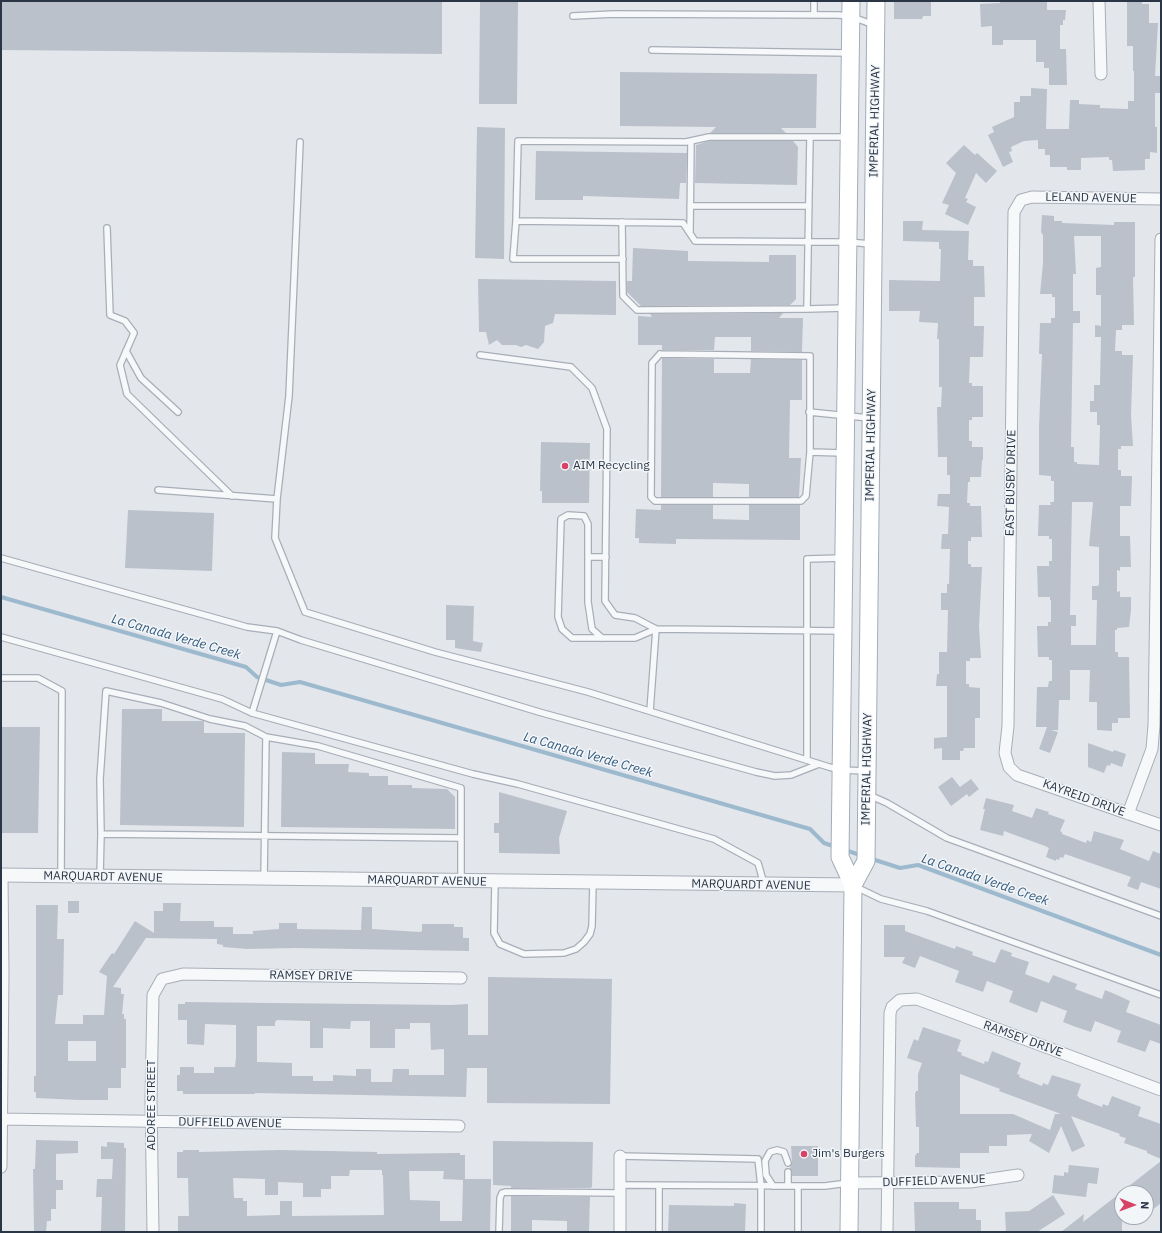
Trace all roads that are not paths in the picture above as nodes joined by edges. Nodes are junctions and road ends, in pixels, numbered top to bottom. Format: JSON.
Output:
{"nodes":[{"id":1,"x":814,"y":1,"type":"edge"},
{"id":2,"x":876,"y":1,"type":"edge"},
{"id":3,"x":1099,"y":1,"type":"edge"},
{"id":4,"x":850,"y":9,"type":"edge"},
{"id":5,"x":814,"y":15,"type":"junction"},
{"id":6,"x":573,"y":16,"type":"dead end"},
{"id":7,"x":876,"y":25,"type":"junction"},
{"id":8,"x":652,"y":50,"type":"dead end"},
{"id":9,"x":850,"y":53,"type":"junction"},
{"id":10,"x":1101,"y":74,"type":"dead end"},
{"id":11,"x":810,"y":137,"type":"junction"},
{"id":12,"x":849,"y":138,"type":"junction"},
{"id":13,"x":691,"y":141,"type":"junction"},
{"id":14,"x":300,"y":142,"type":"dead end"},
{"id":15,"x":1161,"y":198,"type":"edge"},
{"id":16,"x":1021,"y":200,"type":"joint"},
{"id":17,"x":690,"y":206,"type":"junction"},
{"id":18,"x":809,"y":206,"type":"junction"},
{"id":19,"x":516,"y":221,"type":"junction"},
{"id":20,"x":622,"y":222,"type":"junction"},
{"id":21,"x":107,"y":228,"type":"dead end"},
{"id":22,"x":690,"y":233,"type":"junction"},
{"id":23,"x":1161,"y":238,"type":"edge"},
{"id":24,"x":808,"y":242,"type":"junction"},
{"id":25,"x":848,"y":242,"type":"junction"},
{"id":26,"x":874,"y":244,"type":"junction"},
{"id":27,"x":623,"y":259,"type":"junction"},
{"id":28,"x":847,"y":308,"type":"junction"},
{"id":29,"x":807,"y":309,"type":"junction"},
{"id":30,"x":126,"y":351,"type":"junction"},
{"id":31,"x":480,"y":355,"type":"dead end"},
{"id":32,"x":178,"y":412,"type":"dead end"},
{"id":33,"x":809,"y":412,"type":"junction"},
{"id":34,"x":846,"y":416,"type":"junction"},
{"id":35,"x":872,"y":418,"type":"junction"},
{"id":36,"x":810,"y":452,"type":"junction"},
{"id":37,"x":845,"y":453,"type":"junction"},
{"id":38,"x":158,"y":490,"type":"dead end"},
{"id":39,"x":232,"y":496,"type":"junction"},
{"id":40,"x":277,"y":499,"type":"junction"},
{"id":41,"x":588,"y":557,"type":"junction"},
{"id":42,"x":606,"y":557,"type":"junction"},
{"id":43,"x":1,"y":558,"type":"edge"},
{"id":44,"x":844,"y":558,"type":"junction"},
{"id":45,"x":656,"y":629,"type":"junction"},
{"id":46,"x":808,"y":630,"type":"junction"},
{"id":47,"x":278,"y":631,"type":"junction"},
{"id":48,"x":843,"y":631,"type":"junction"},
{"id":49,"x":1,"y":637,"type":"edge"},
{"id":50,"x":602,"y":638,"type":"junction"},
{"id":51,"x":1,"y":678,"type":"edge"},
{"id":52,"x":650,"y":712,"type":"junction"},
{"id":53,"x":252,"y":713,"type":"junction"},
{"id":54,"x":266,"y":736,"type":"junction"},
{"id":55,"x":807,"y":760,"type":"junction"},
{"id":56,"x":819,"y":764,"type":"junction"},
{"id":57,"x":1009,"y":767,"type":"joint"},
{"id":58,"x":841,"y":770,"type":"junction"},
{"id":59,"x":868,"y":771,"type":"junction"},
{"id":60,"x":867,"y":802,"type":"junction"},
{"id":61,"x":1128,"y":814,"type":"junction"},
{"id":62,"x":1161,"y":826,"type":"edge"},
{"id":63,"x":100,"y":834,"type":"junction"},
{"id":64,"x":265,"y":837,"type":"junction"},
{"id":65,"x":460,"y":838,"type":"junction"},
{"id":66,"x":1,"y":875,"type":"edge"},
{"id":67,"x":61,"y":876,"type":"junction"},
{"id":68,"x":100,"y":877,"type":"junction"},
{"id":69,"x":264,"y":879,"type":"junction"},
{"id":70,"x":461,"y":881,"type":"junction"},
{"id":71,"x":852,"y":881,"type":"junction"},
{"id":72,"x":495,"y":882,"type":"junction"},
{"id":73,"x":593,"y":883,"type":"junction"},
{"id":74,"x":764,"y":885,"type":"junction"},
{"id":75,"x":1161,"y":916,"type":"edge"},
{"id":76,"x":2,"y":974,"type":"edge"},
{"id":77,"x":461,"y":978,"type":"dead end"},
{"id":78,"x":162,"y":979,"type":"joint"},
{"id":79,"x":1161,"y":995,"type":"edge"},
{"id":80,"x":1161,"y":1090,"type":"edge"},
{"id":81,"x":2,"y":1119,"type":"edge"},
{"id":82,"x":152,"y":1122,"type":"junction"},
{"id":83,"x":459,"y":1126,"type":"dead end"},
{"id":84,"x":620,"y":1156,"type":"joint"},
{"id":85,"x":788,"y":1163,"type":"dead end"},
{"id":86,"x":1,"y":1167,"type":"edge"},
{"id":87,"x":788,"y":1172,"type":"dead end"},
{"id":88,"x":1018,"y":1175,"type":"dead end"},
{"id":89,"x":850,"y":1183,"type":"junction"},
{"id":90,"x":888,"y":1183,"type":"junction"},
{"id":91,"x":659,"y":1185,"type":"junction"},
{"id":92,"x":761,"y":1186,"type":"junction"},
{"id":93,"x":773,"y":1186,"type":"junction"},
{"id":94,"x":788,"y":1186,"type":"junction"},
{"id":95,"x":798,"y":1186,"type":"junction"},
{"id":96,"x":620,"y":1189,"type":"junction"},
{"id":97,"x":153,"y":1232,"type":"edge"},
{"id":98,"x":499,"y":1232,"type":"edge"},
{"id":99,"x":620,"y":1232,"type":"edge"},
{"id":100,"x":659,"y":1232,"type":"edge"},
{"id":101,"x":761,"y":1232,"type":"edge"},
{"id":102,"x":798,"y":1232,"type":"edge"},
{"id":103,"x":849,"y":1232,"type":"edge"},
{"id":104,"x":887,"y":1232,"type":"edge"}],
"edges":[{"from":1,"to":5,"type":"lane"},
{"from":2,"to":7,"type":"main road","name":"IMPERIAL HIGHWAY"},
{"from":3,"to":10,"type":"street"},
{"from":4,"to":5,"type":"lane"},
{"from":4,"to":7,"type":"lane"},
{"from":4,"to":9,"type":"main road","name":"IMPERIAL HIGHWAY"},
{"from":5,"to":6,"type":"lane"},
{"from":7,"to":26,"type":"main road","name":"IMPERIAL HIGHWAY"},
{"from":8,"to":9,"type":"lane"},
{"from":9,"to":12,"type":"main road","name":"IMPERIAL HIGHWAY"},
{"from":11,"to":12,"type":"lane"},
{"from":11,"to":13,"type":"lane"},
{"from":11,"to":18,"type":"lane"},
{"from":12,"to":25,"type":"main road","name":"IMPERIAL HIGHWAY"},
{"from":13,"to":17,"type":"lane"},
{"from":13,"to":19,"type":"lane"},
{"from":14,"to":40,"type":"lane"},
{"from":15,"to":16,"type":"street","name":"LELAND AVENUE"},
{"from":16,"to":57,"type":"street","name":"EAST BUSBY DRIVE"},
{"from":17,"to":18,"type":"lane"},
{"from":17,"to":22,"type":"lane"},
{"from":18,"to":24,"type":"lane"},
{"from":19,"to":20,"type":"lane"},
{"from":19,"to":27,"type":"lane"},
{"from":20,"to":22,"type":"lane"},
{"from":20,"to":27,"type":"lane"},
{"from":21,"to":30,"type":"lane"},
{"from":22,"to":24,"type":"lane"},
{"from":23,"to":61,"type":"street"},
{"from":24,"to":25,"type":"lane"},
{"from":24,"to":29,"type":"lane"},
{"from":25,"to":26,"type":"lane"},
{"from":25,"to":28,"type":"main road","name":"IMPERIAL HIGHWAY"},
{"from":26,"to":35,"type":"main road","name":"IMPERIAL HIGHWAY"},
{"from":27,"to":29,"type":"lane"},
{"from":28,"to":29,"type":"lane"},
{"from":28,"to":34,"type":"main road","name":"IMPERIAL HIGHWAY"},
{"from":30,"to":32,"type":"lane"},
{"from":30,"to":39,"type":"lane"},
{"from":31,"to":42,"type":"lane"},
{"from":33,"to":34,"type":"lane"},
{"from":33,"to":36,"type":"lane"},
{"from":33,"to":36,"type":"lane"},
{"from":34,"to":35,"type":"lane"},
{"from":34,"to":37,"type":"main road","name":"IMPERIAL HIGHWAY"},
{"from":35,"to":59,"type":"main road","name":"IMPERIAL HIGHWAY"},
{"from":36,"to":37,"type":"lane"},
{"from":37,"to":44,"type":"main road","name":"IMPERIAL HIGHWAY"},
{"from":38,"to":39,"type":"lane"},
{"from":39,"to":40,"type":"lane"},
{"from":40,"to":52,"type":"lane"},
{"from":41,"to":42,"type":"lane"},
{"from":41,"to":50,"type":"lane"},
{"from":41,"to":50,"type":"lane"},
{"from":42,"to":45,"type":"lane"},
{"from":43,"to":47,"type":"lane"},
{"from":44,"to":46,"type":"lane"},
{"from":44,"to":48,"type":"main road","name":"IMPERIAL HIGHWAY"},
{"from":45,"to":46,"type":"lane"},
{"from":45,"to":50,"type":"lane"},
{"from":45,"to":52,"type":"lane"},
{"from":46,"to":48,"type":"lane"},
{"from":46,"to":55,"type":"lane"},
{"from":47,"to":53,"type":"lane"},
{"from":47,"to":56,"type":"lane"},
{"from":48,"to":58,"type":"main road","name":"IMPERIAL HIGHWAY"},
{"from":49,"to":53,"type":"lane"},
{"from":51,"to":67,"type":"lane"},
{"from":52,"to":55,"type":"lane"},
{"from":53,"to":74,"type":"lane"},
{"from":54,"to":63,"type":"lane"},
{"from":54,"to":64,"type":"lane"},
{"from":54,"to":65,"type":"lane"},
{"from":55,"to":56,"type":"lane"},
{"from":56,"to":58,"type":"lane"},
{"from":57,"to":61,"type":"street","name":"KAYREID DRIVE"},
{"from":58,"to":59,"type":"lane"},
{"from":58,"to":71,"type":"main road","name":"IMPERIAL HIGHWAY"},
{"from":59,"to":60,"type":"main road","name":"IMPERIAL HIGHWAY"},
{"from":60,"to":71,"type":"main road","name":"IMPERIAL HIGHWAY"},
{"from":60,"to":75,"type":"lane"},
{"from":61,"to":62,"type":"street","name":"KAYREID DRIVE"},
{"from":63,"to":64,"type":"lane"},
{"from":63,"to":68,"type":"lane"},
{"from":64,"to":65,"type":"lane"},
{"from":64,"to":69,"type":"lane"},
{"from":65,"to":70,"type":"lane"},
{"from":66,"to":67,"type":"street","name":"MARQUARDT AVENUE"},
{"from":66,"to":76,"type":"street"},
{"from":67,"to":68,"type":"street","name":"MARQUARDT AVENUE"},
{"from":68,"to":69,"type":"street","name":"MARQUARDT AVENUE"},
{"from":69,"to":70,"type":"street","name":"MARQUARDT AVENUE"},
{"from":70,"to":72,"type":"street","name":"MARQUARDT AVENUE"},
{"from":71,"to":74,"type":"street","name":"MARQUARDT AVENUE"},
{"from":71,"to":79,"type":"lane"},
{"from":71,"to":89,"type":"main road","name":"IMPERIAL HIGHWAY"},
{"from":72,"to":73,"type":"street","name":"MARQUARDT AVENUE"},
{"from":72,"to":73,"type":"lane"},
{"from":73,"to":74,"type":"street","name":"MARQUARDT AVENUE"},
{"from":76,"to":81,"type":"street"},
{"from":77,"to":78,"type":"street","name":"RAMSEY DRIVE"},
{"from":78,"to":82,"type":"street","name":"ADOREE STREET"},
{"from":80,"to":90,"type":"street","name":"RAMSEY DRIVE"},
{"from":81,"to":82,"type":"street","name":"DUFFIELD AVENUE"},
{"from":81,"to":86,"type":"street"},
{"from":82,"to":83,"type":"street","name":"DUFFIELD AVENUE"},
{"from":82,"to":97,"type":"street","name":"ADOREE STREET"},
{"from":84,"to":92,"type":"lane"},
{"from":84,"to":96,"type":"street"},
{"from":85,"to":93,"type":"lane"},
{"from":87,"to":94,"type":"lane"},
{"from":88,"to":90,"type":"street","name":"DUFFIELD AVENUE"},
{"from":89,"to":90,"type":"street","name":"DUFFIELD AVENUE"},
{"from":89,"to":95,"type":"lane"},
{"from":89,"to":103,"type":"main road","name":"IMPERIAL HIGHWAY"},
{"from":90,"to":104,"type":"street"},
{"from":91,"to":92,"type":"lane"},
{"from":91,"to":96,"type":"lane"},
{"from":91,"to":100,"type":"lane"},
{"from":92,"to":93,"type":"lane"},
{"from":92,"to":101,"type":"lane"},
{"from":93,"to":94,"type":"lane"},
{"from":94,"to":95,"type":"lane"},
{"from":95,"to":102,"type":"lane"},
{"from":96,"to":98,"type":"lane"},
{"from":96,"to":99,"type":"street"}]}
